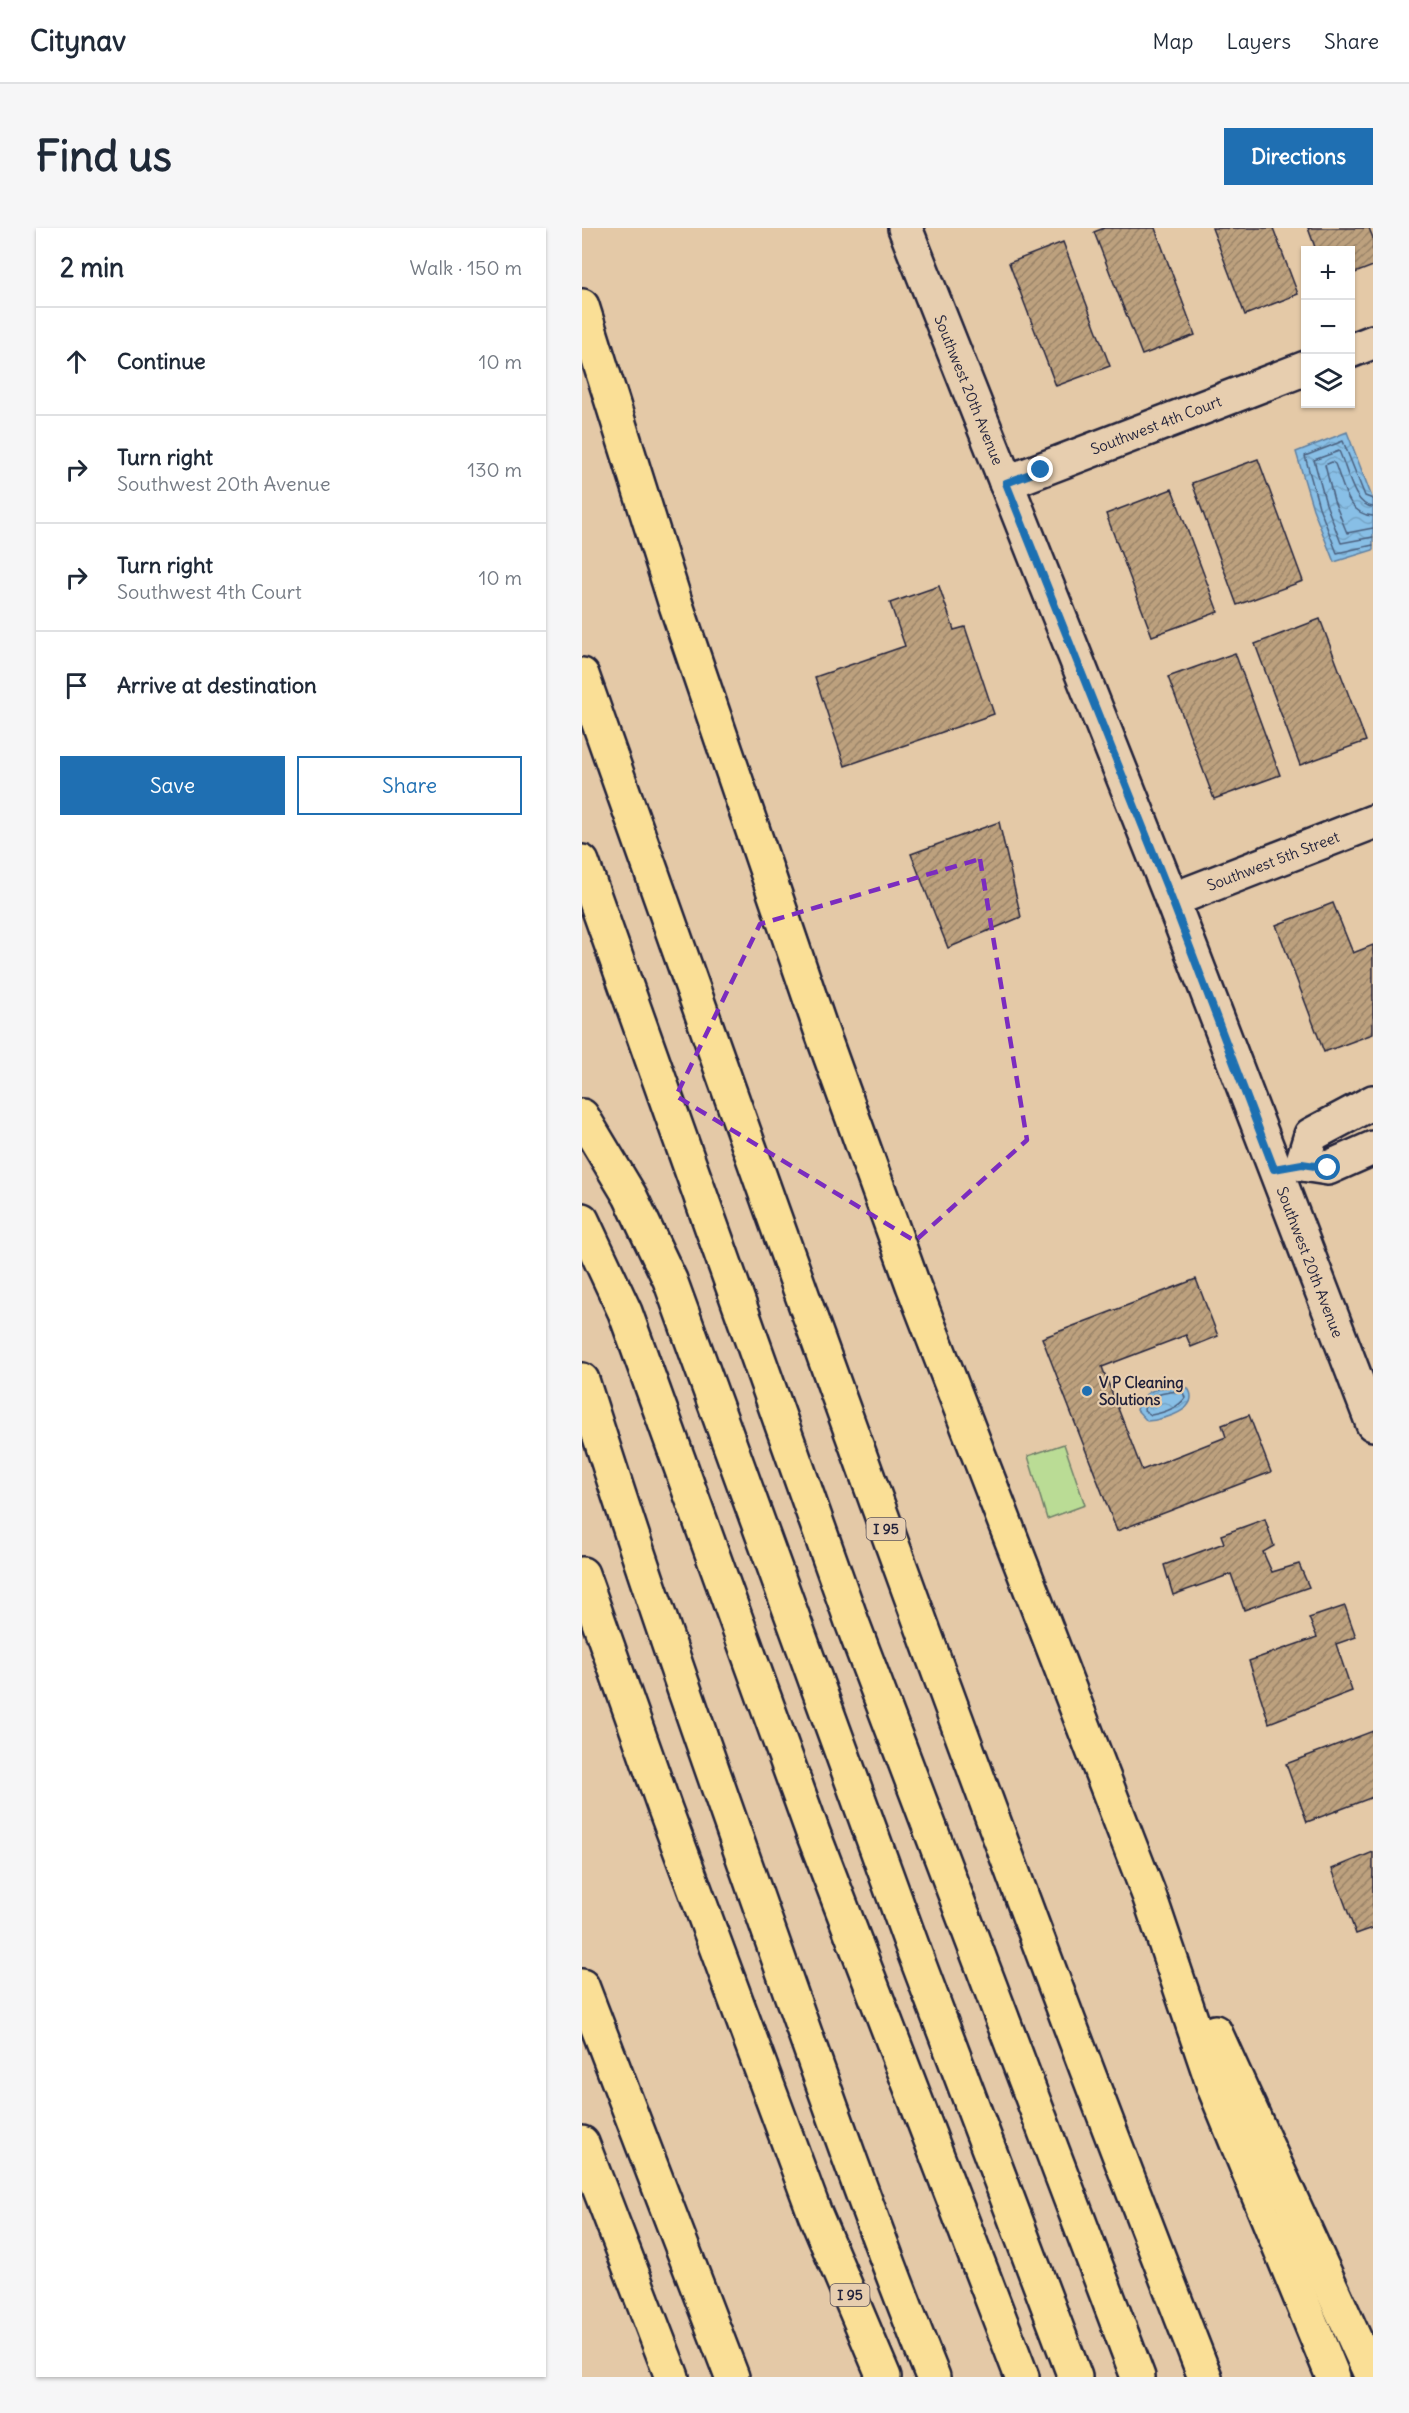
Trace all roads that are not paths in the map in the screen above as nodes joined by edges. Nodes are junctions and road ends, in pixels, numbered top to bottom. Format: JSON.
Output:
{"nodes":[{"id":1,"x":905,"y":228,"type":"edge"},
{"id":2,"x":582,"y":306,"type":"edge"},
{"id":3,"x":1373,"y":342,"type":"edge"},
{"id":4,"x":1355,"y":349,"type":"edge"},
{"id":5,"x":1301,"y":370,"type":"edge"},
{"id":6,"x":1006,"y":483,"type":"junction"},
{"id":7,"x":582,"y":675,"type":"edge"},
{"id":8,"x":1373,"y":822,"type":"edge"},
{"id":9,"x":582,"y":862,"type":"edge"},
{"id":10,"x":1172,"y":900,"type":"junction"},
{"id":11,"x":1373,"y":1102,"type":"edge"},
{"id":12,"x":582,"y":1116,"type":"edge"},
{"id":13,"x":1373,"y":1148,"type":"edge"},
{"id":14,"x":1288,"y":1166,"type":"junction"},
{"id":15,"x":582,"y":1220,"type":"edge"},
{"id":16,"x":582,"y":1380,"type":"edge"},
{"id":17,"x":1373,"y":1424,"type":"edge"},
{"id":18,"x":582,"y":1574,"type":"edge"},
{"id":19,"x":1149,"y":1895,"type":"junction"},
{"id":20,"x":582,"y":1986,"type":"edge"},
{"id":21,"x":582,"y":2143,"type":"edge"},
{"id":22,"x":815,"y":2214,"type":"junction"},
{"id":23,"x":672,"y":2377,"type":"edge"},
{"id":24,"x":732,"y":2377,"type":"edge"},
{"id":25,"x":862,"y":2377,"type":"edge"},
{"id":26,"x":884,"y":2377,"type":"edge"},
{"id":27,"x":933,"y":2377,"type":"edge"},
{"id":28,"x":1022,"y":2377,"type":"edge"},
{"id":29,"x":1075,"y":2377,"type":"edge"},
{"id":30,"x":1138,"y":2377,"type":"edge"},
{"id":31,"x":1205,"y":2377,"type":"edge"},
{"id":32,"x":1333,"y":2377,"type":"edge"},
{"id":33,"x":1372,"y":2377,"type":"edge"}],
"edges":[{"from":1,"to":6,"type":"street","name":"Southwest 20th Avenue"},
{"from":2,"to":19,"type":"highway"},
{"from":3,"to":4,"type":"street"},
{"from":5,"to":6,"type":"street","name":"Southwest 4th Court"},
{"from":6,"to":10,"type":"street","name":"Southwest 20th Avenue"},
{"from":7,"to":31,"type":"highway","number":"I 95"},
{"from":8,"to":10,"type":"street","name":"Southwest 5th Street"},
{"from":9,"to":30,"type":"highway"},
{"from":10,"to":14,"type":"street","name":"Southwest 20th Avenue"},
{"from":11,"to":14,"type":"street"},
{"from":12,"to":29,"type":"highway"},
{"from":13,"to":14,"type":"street"},
{"from":14,"to":17,"type":"street","name":"Southwest 20th Avenue"},
{"from":15,"to":28,"type":"highway"},
{"from":16,"to":27,"type":"highway"},
{"from":18,"to":22,"type":"highway","number":"I 95"},
{"from":19,"to":32,"type":"highway"},
{"from":19,"to":33,"type":"highway"},
{"from":20,"to":24,"type":"highway"},
{"from":21,"to":23,"type":"highway"},
{"from":22,"to":25,"type":"highway"},
{"from":22,"to":26,"type":"highway","number":"I 95"}]}
